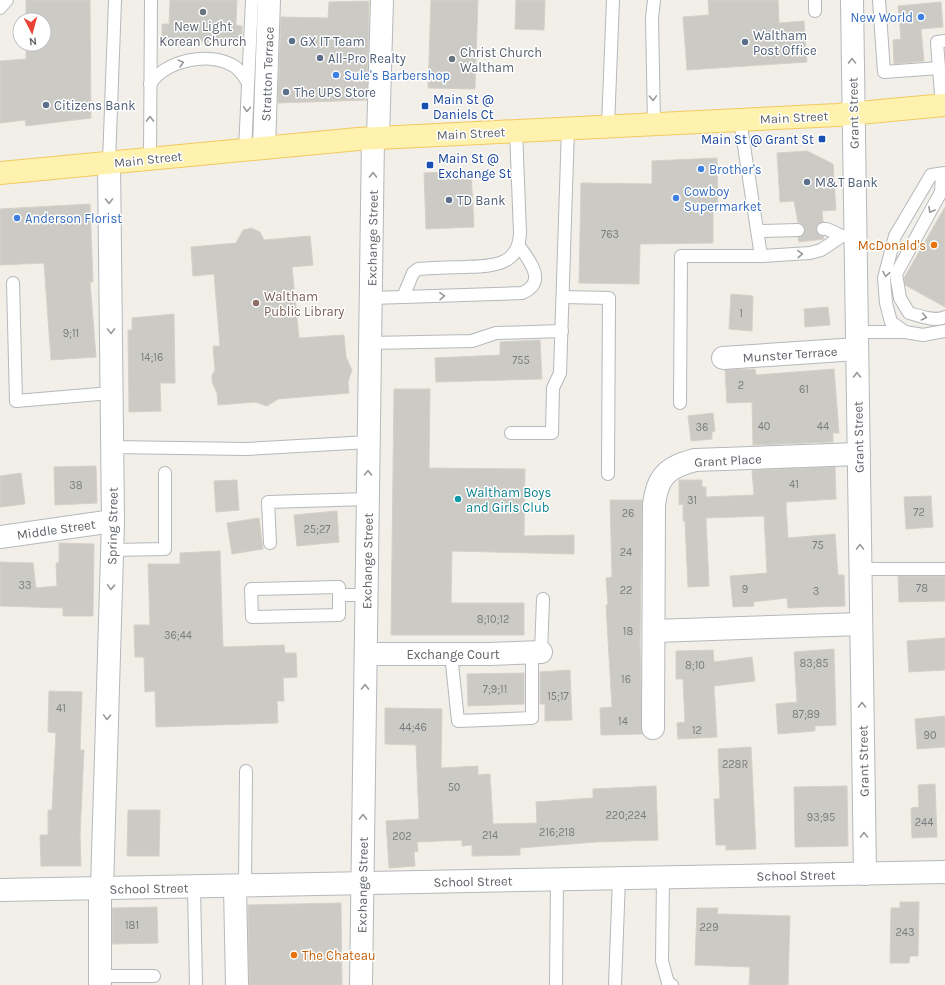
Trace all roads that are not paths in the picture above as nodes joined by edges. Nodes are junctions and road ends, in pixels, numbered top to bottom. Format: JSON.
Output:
{"nodes":[{"id":1,"x":7,"y":0,"type":"edge"},
{"id":2,"x":115,"y":0,"type":"edge"},
{"id":3,"x":150,"y":0,"type":"edge"},
{"id":4,"x":252,"y":0,"type":"edge"},
{"id":5,"x":269,"y":0,"type":"edge"},
{"id":6,"x":382,"y":0,"type":"edge"},
{"id":7,"x":613,"y":0,"type":"edge"},
{"id":8,"x":654,"y":0,"type":"edge"},
{"id":9,"x":852,"y":0,"type":"edge"},
{"id":10,"x":879,"y":0,"type":"edge"},
{"id":11,"x":0,"y":8,"type":"edge"},
{"id":12,"x":941,"y":41,"type":"edge"},
{"id":13,"x":939,"y":68,"type":"junction"},
{"id":14,"x":248,"y":83,"type":"junction"},
{"id":15,"x":150,"y":84,"type":"junction"},
{"id":16,"x":944,"y":107,"type":"edge"},
{"id":17,"x":853,"y":114,"type":"junction"},
{"id":18,"x":740,"y":120,"type":"junction"},
{"id":19,"x":654,"y":124,"type":"junction"},
{"id":20,"x":608,"y":126,"type":"junction"},
{"id":21,"x":568,"y":128,"type":"junction"},
{"id":22,"x":516,"y":131,"type":"junction"},
{"id":23,"x":375,"y":138,"type":"junction"},
{"id":24,"x":255,"y":149,"type":"junction"},
{"id":25,"x":150,"y":158,"type":"junction"},
{"id":26,"x":109,"y":162,"type":"junction"},
{"id":27,"x":0,"y":173,"type":"edge"},
{"id":28,"x":943,"y":174,"type":"edge"},
{"id":29,"x":823,"y":229,"type":"dead end"},
{"id":30,"x":798,"y":230,"type":"dead end"},
{"id":31,"x":758,"y":231,"type":"junction"},
{"id":32,"x":848,"y":236,"type":"junction"},
{"id":33,"x":518,"y":246,"type":"junction"},
{"id":34,"x":761,"y":256,"type":"junction"},
{"id":35,"x":13,"y":283,"type":"dead end"},
{"id":36,"x":403,"y":297,"type":"junction"},
{"id":37,"x":563,"y":297,"type":"junction"},
{"id":38,"x":371,"y":298,"type":"junction"},
{"id":39,"x":945,"y":317,"type":"edge"},
{"id":40,"x":562,"y":331,"type":"junction"},
{"id":41,"x":945,"y":331,"type":"edge"},
{"id":42,"x":905,"y":332,"type":"junction"},
{"id":43,"x":857,"y":341,"type":"junction"},
{"id":44,"x":370,"y":344,"type":"junction"},
{"id":45,"x":723,"y":358,"type":"dead end"},
{"id":46,"x":111,"y":393,"type":"junction"},
{"id":47,"x":680,"y":403,"type":"dead end"},
{"id":48,"x":511,"y":433,"type":"dead end"},
{"id":49,"x":369,"y":442,"type":"junction"},
{"id":50,"x":112,"y":447,"type":"junction"},
{"id":51,"x":859,"y":454,"type":"junction"},
{"id":52,"x":165,"y":473,"type":"dead end"},
{"id":53,"x":608,"y":474,"type":"dead end"},
{"id":54,"x":368,"y":499,"type":"junction"},
{"id":55,"x":113,"y":521,"type":"junction"},
{"id":56,"x":0,"y":537,"type":"edge"},
{"id":57,"x":270,"y":543,"type":"dead end"},
{"id":58,"x":112,"y":550,"type":"junction"},
{"id":59,"x":945,"y":568,"type":"edge"},
{"id":60,"x":860,"y":569,"type":"junction"},
{"id":61,"x":339,"y":595,"type":"junction"},
{"id":62,"x":367,"y":595,"type":"junction"},
{"id":63,"x":543,"y":599,"type":"dead end"},
{"id":64,"x":861,"y":624,"type":"junction"},
{"id":65,"x":654,"y":631,"type":"junction"},
{"id":66,"x":536,"y":652,"type":"junction"},
{"id":67,"x":366,"y":654,"type":"junction"},
{"id":68,"x":451,"y":654,"type":"junction"},
{"id":69,"x":653,"y":728,"type":"dead end"},
{"id":70,"x":246,"y":771,"type":"dead end"},
{"id":71,"x":945,"y":872,"type":"edge"},
{"id":72,"x":865,"y":874,"type":"junction"},
{"id":73,"x":663,"y":878,"type":"junction"},
{"id":74,"x":619,"y":879,"type":"junction"},
{"id":75,"x":557,"y":880,"type":"junction"},
{"id":76,"x":362,"y":884,"type":"junction"},
{"id":77,"x":240,"y":886,"type":"junction"},
{"id":78,"x":194,"y":887,"type":"junction"},
{"id":79,"x":101,"y":889,"type":"junction"},
{"id":80,"x":0,"y":890,"type":"edge"},
{"id":81,"x":154,"y":976,"type":"dead end"},
{"id":82,"x":100,"y":981,"type":"edge"},
{"id":83,"x":196,"y":985,"type":"edge"},
{"id":84,"x":236,"y":985,"type":"edge"},
{"id":85,"x":361,"y":985,"type":"edge"},
{"id":86,"x":556,"y":985,"type":"edge"},
{"id":87,"x":615,"y":985,"type":"edge"},
{"id":88,"x":672,"y":985,"type":"edge"}],
"edges":[{"from":1,"to":11,"type":"lane"},
{"from":2,"to":26,"type":"lane"},
{"from":3,"to":15,"type":"lane"},
{"from":4,"to":14,"type":"lane"},
{"from":5,"to":24,"type":"street","name":"Stratton Terrace"},
{"from":6,"to":23,"type":"street","name":"Exchange Street"},
{"from":7,"to":20,"type":"lane"},
{"from":8,"to":19,"type":"lane","one_way":true},
{"from":17,"to":9,"type":"street","name":"Grant Street","one_way":true},
{"from":10,"to":13,"type":"lane"},
{"from":12,"to":13,"type":"lane"},
{"from":13,"to":16,"type":"lane"},
{"from":15,"to":14,"type":"lane","one_way":true},
{"from":14,"to":24,"type":"lane","one_way":true},
{"from":25,"to":15,"type":"lane","one_way":true},
{"from":16,"to":17,"type":"main road","name":"Main Street"},
{"from":17,"to":18,"type":"main road","name":"Main Street"},
{"from":17,"to":32,"type":"street","name":"Grant Street"},
{"from":18,"to":19,"type":"main road","name":"Main Street"},
{"from":18,"to":31,"type":"lane"},
{"from":19,"to":20,"type":"main road","name":"Main Street"},
{"from":20,"to":21,"type":"main road","name":"Main Street"},
{"from":21,"to":22,"type":"main road","name":"Main Street"},
{"from":21,"to":37,"type":"lane"},
{"from":22,"to":23,"type":"main road","name":"Main Street"},
{"from":22,"to":33,"type":"lane"},
{"from":23,"to":24,"type":"main road","name":"Main Street"},
{"from":38,"to":23,"type":"street","name":"Exchange Street","one_way":true},
{"from":24,"to":25,"type":"main road","name":"Main Street"},
{"from":25,"to":26,"type":"main road","name":"Main Street"},
{"from":26,"to":27,"type":"main road","name":"Main Street"},
{"from":26,"to":46,"type":"street","name":"Spring Street","one_way":true},
{"from":28,"to":39,"type":"lane","one_way":true},
{"from":28,"to":42,"type":"lane","one_way":true},
{"from":29,"to":32,"type":"lane"},
{"from":30,"to":31,"type":"lane"},
{"from":31,"to":34,"type":"lane"},
{"from":34,"to":32,"type":"lane","one_way":true},
{"from":32,"to":43,"type":"street","name":"Grant Street"},
{"from":33,"to":36,"type":"lane"},
{"from":36,"to":33,"type":"lane","one_way":true},
{"from":34,"to":47,"type":"lane"},
{"from":35,"to":46,"type":"lane"},
{"from":36,"to":38,"type":"lane"},
{"from":37,"to":40,"type":"lane"},
{"from":37,"to":53,"type":"lane"},
{"from":38,"to":44,"type":"street","name":"Exchange Street"},
{"from":40,"to":44,"type":"lane"},
{"from":40,"to":48,"type":"lane"},
{"from":41,"to":42,"type":"lane"},
{"from":42,"to":43,"type":"lane"},
{"from":43,"to":45,"type":"street","name":"Munster Terrace"},
{"from":51,"to":43,"type":"street","name":"Grant Street","one_way":true},
{"from":44,"to":49,"type":"street","name":"Exchange Street"},
{"from":46,"to":50,"type":"street","name":"Spring Street"},
{"from":49,"to":50,"type":"lane"},
{"from":54,"to":49,"type":"street","name":"Exchange Street","one_way":true},
{"from":50,"to":55,"type":"street","name":"Spring Street"},
{"from":60,"to":51,"type":"street","name":"Grant Street","one_way":true},
{"from":51,"to":65,"type":"street","name":"Grant Place"},
{"from":52,"to":58,"type":"lane"},
{"from":54,"to":57,"type":"lane"},
{"from":54,"to":62,"type":"street","name":"Exchange Street"},
{"from":55,"to":56,"type":"street","name":"Middle Street"},
{"from":55,"to":58,"type":"street","name":"Spring Street"},
{"from":58,"to":79,"type":"street","name":"Spring Street","one_way":true},
{"from":59,"to":60,"type":"lane"},
{"from":60,"to":64,"type":"street","name":"Grant Street"},
{"from":61,"to":61,"type":"lane"},
{"from":61,"to":62,"type":"lane"},
{"from":62,"to":67,"type":"street","name":"Exchange Street"},
{"from":63,"to":66,"type":"lane"},
{"from":64,"to":65,"type":"street"},
{"from":72,"to":64,"type":"street","name":"Grant Street","one_way":true},
{"from":65,"to":69,"type":"street","name":"Grant Place"},
{"from":66,"to":68,"type":"street","name":"Exchange Court"},
{"from":66,"to":68,"type":"lane"},
{"from":67,"to":68,"type":"street","name":"Exchange Court"},
{"from":76,"to":67,"type":"street","name":"Exchange Street","one_way":true},
{"from":70,"to":77,"type":"lane"},
{"from":71,"to":72,"type":"street","name":"School Street"},
{"from":72,"to":73,"type":"street","name":"School Street"},
{"from":73,"to":74,"type":"street","name":"School Street"},
{"from":73,"to":88,"type":"lane"},
{"from":74,"to":75,"type":"street","name":"School Street"},
{"from":74,"to":87,"type":"lane"},
{"from":75,"to":76,"type":"street","name":"School Street"},
{"from":75,"to":86,"type":"lane"},
{"from":76,"to":77,"type":"street","name":"School Street"},
{"from":76,"to":85,"type":"street","name":"Exchange Street"},
{"from":77,"to":78,"type":"street","name":"School Street"},
{"from":77,"to":84,"type":"street"},
{"from":78,"to":79,"type":"street","name":"School Street"},
{"from":78,"to":83,"type":"lane"},
{"from":79,"to":80,"type":"street","name":"School Street"},
{"from":79,"to":82,"type":"street","name":"Spring Street"},
{"from":81,"to":82,"type":"lane"}]}
